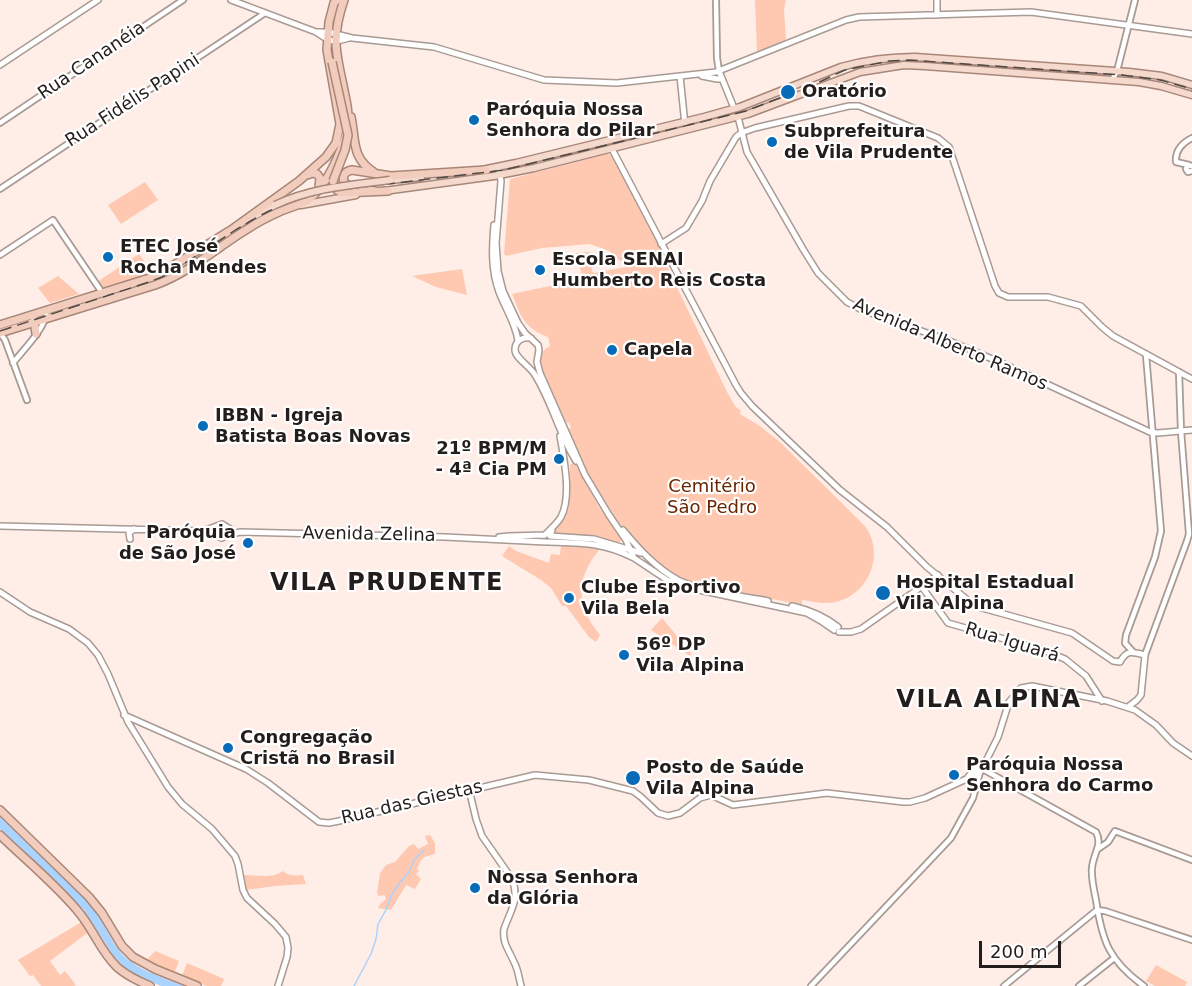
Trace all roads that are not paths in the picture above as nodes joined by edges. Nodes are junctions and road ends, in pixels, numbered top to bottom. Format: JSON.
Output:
{"nodes":[{"id":1,"x":98,"y":0,"type":"edge"},
{"id":2,"x":183,"y":0,"type":"edge"},
{"id":3,"x":231,"y":0,"type":"edge"},
{"id":4,"x":338,"y":0,"type":"edge"},
{"id":5,"x":344,"y":0,"type":"edge"},
{"id":6,"x":716,"y":0,"type":"edge"},
{"id":7,"x":937,"y":0,"type":"edge"},
{"id":8,"x":1135,"y":0,"type":"edge"},
{"id":9,"x":265,"y":13,"type":"junction"},
{"id":10,"x":937,"y":15,"type":"junction"},
{"id":11,"x":1128,"y":25,"type":"junction"},
{"id":12,"x":1192,"y":34,"type":"edge"},
{"id":13,"x":331,"y":37,"type":"junction"},
{"id":14,"x":0,"y":65,"type":"edge"},
{"id":15,"x":719,"y":71,"type":"junction"},
{"id":16,"x":1117,"y":71,"type":"junction"},
{"id":17,"x":697,"y":74,"type":"junction"},
{"id":18,"x":680,"y":76,"type":"junction"},
{"id":19,"x":722,"y":79,"type":"junction"},
{"id":20,"x":1112,"y":80,"type":"junction"},
{"id":21,"x":1192,"y":85,"type":"edge"},
{"id":22,"x":1192,"y":94,"type":"edge"},
{"id":23,"x":871,"y":103,"type":"dead end"},
{"id":24,"x":734,"y":108,"type":"junction"},
{"id":25,"x":865,"y":108,"type":"junction"},
{"id":26,"x":348,"y":109,"type":"junction"},
{"id":27,"x":738,"y":117,"type":"junction"},
{"id":28,"x":684,"y":121,"type":"junction"},
{"id":29,"x":0,"y":123,"type":"edge"},
{"id":30,"x":707,"y":125,"type":"junction"},
{"id":31,"x":686,"y":130,"type":"junction"},
{"id":32,"x":741,"y":133,"type":"junction"},
{"id":33,"x":1192,"y":138,"type":"edge"},
{"id":34,"x":609,"y":140,"type":"junction"},
{"id":35,"x":613,"y":149,"type":"junction"},
{"id":36,"x":497,"y":168,"type":"junction"},
{"id":37,"x":1191,"y":168,"type":"edge"},
{"id":38,"x":486,"y":170,"type":"junction"},
{"id":39,"x":306,"y":175,"type":"junction"},
{"id":40,"x":379,"y":175,"type":"junction"},
{"id":41,"x":497,"y":176,"type":"junction"},
{"id":42,"x":0,"y":189,"type":"edge"},
{"id":43,"x":318,"y":190,"type":"junction"},
{"id":44,"x":388,"y":190,"type":"junction"},
{"id":45,"x":375,"y":191,"type":"junction"},
{"id":46,"x":295,"y":207,"type":"junction"},
{"id":47,"x":231,"y":230,"type":"junction"},
{"id":48,"x":663,"y":243,"type":"junction"},
{"id":49,"x":0,"y":255,"type":"edge"},
{"id":50,"x":104,"y":297,"type":"junction"},
{"id":51,"x":47,"y":310,"type":"junction"},
{"id":52,"x":33,"y":319,"type":"junction"},
{"id":53,"x":46,"y":319,"type":"junction"},
{"id":54,"x":0,"y":325,"type":"edge"},
{"id":55,"x":0,"y":333,"type":"edge"},
{"id":56,"x":36,"y":334,"type":"junction"},
{"id":57,"x":531,"y":338,"type":"junction"},
{"id":58,"x":518,"y":341,"type":"junction"},
{"id":59,"x":1146,"y":355,"type":"junction"},
{"id":60,"x":537,"y":356,"type":"junction"},
{"id":61,"x":13,"y":360,"type":"junction"},
{"id":62,"x":523,"y":361,"type":"junction"},
{"id":63,"x":1179,"y":372,"type":"junction"},
{"id":64,"x":1192,"y":379,"type":"edge"},
{"id":65,"x":27,"y":400,"type":"dead end"},
{"id":66,"x":559,"y":429,"type":"junction"},
{"id":67,"x":1192,"y":430,"type":"edge"},
{"id":68,"x":1182,"y":431,"type":"junction"},
{"id":69,"x":1153,"y":433,"type":"junction"},
{"id":70,"x":568,"y":438,"type":"junction"},
{"id":71,"x":564,"y":456,"type":"junction"},
{"id":72,"x":573,"y":457,"type":"junction"},
{"id":73,"x":565,"y":469,"type":"junction"},
{"id":74,"x":584,"y":472,"type":"junction"},
{"id":75,"x":606,"y":511,"type":"junction"},
{"id":76,"x":870,"y":512,"type":"junction"},
{"id":77,"x":162,"y":521,"type":"dead end"},
{"id":78,"x":0,"y":526,"type":"edge"},
{"id":79,"x":216,"y":527,"type":"junction"},
{"id":80,"x":553,"y":527,"type":"junction"},
{"id":81,"x":228,"y":528,"type":"junction"},
{"id":82,"x":134,"y":529,"type":"junction"},
{"id":83,"x":164,"y":530,"type":"junction"},
{"id":84,"x":202,"y":531,"type":"junction"},
{"id":85,"x":240,"y":532,"type":"junction"},
{"id":86,"x":228,"y":535,"type":"junction"},
{"id":87,"x":217,"y":536,"type":"junction"},
{"id":88,"x":535,"y":536,"type":"junction"},
{"id":89,"x":624,"y":538,"type":"junction"},
{"id":90,"x":130,"y":539,"type":"dead end"},
{"id":91,"x":497,"y":539,"type":"junction"},
{"id":92,"x":547,"y":539,"type":"junction"},
{"id":93,"x":620,"y":546,"type":"junction"},
{"id":94,"x":630,"y":549,"type":"junction"},
{"id":95,"x":643,"y":554,"type":"junction"},
{"id":96,"x":634,"y":558,"type":"junction"},
{"id":97,"x":927,"y":567,"type":"junction"},
{"id":98,"x":938,"y":575,"type":"junction"},
{"id":99,"x":928,"y":583,"type":"junction"},
{"id":100,"x":922,"y":587,"type":"junction"},
{"id":101,"x":0,"y":592,"type":"edge"},
{"id":102,"x":838,"y":629,"type":"junction"},
{"id":103,"x":1133,"y":652,"type":"junction"},
{"id":104,"x":1145,"y":655,"type":"junction"},
{"id":105,"x":1102,"y":700,"type":"junction"},
{"id":106,"x":1128,"y":707,"type":"junction"},
{"id":107,"x":124,"y":715,"type":"junction"},
{"id":108,"x":1192,"y":756,"type":"edge"},
{"id":109,"x":980,"y":769,"type":"junction"},
{"id":110,"x":469,"y":789,"type":"junction"},
{"id":111,"x":1,"y":812,"type":"edge"},
{"id":112,"x":0,"y":835,"type":"edge"},
{"id":113,"x":1098,"y":849,"type":"junction"},
{"id":114,"x":1192,"y":860,"type":"edge"},
{"id":115,"x":1097,"y":910,"type":"junction"},
{"id":116,"x":1192,"y":940,"type":"edge"},
{"id":117,"x":1113,"y":959,"type":"junction"},
{"id":118,"x":150,"y":986,"type":"edge"},
{"id":119,"x":197,"y":986,"type":"edge"},
{"id":120,"x":278,"y":986,"type":"edge"},
{"id":121,"x":521,"y":986,"type":"edge"},
{"id":122,"x":811,"y":986,"type":"edge"},
{"id":123,"x":1004,"y":986,"type":"edge"},
{"id":124,"x":1080,"y":986,"type":"edge"},
{"id":125,"x":1144,"y":986,"type":"edge"}],
"edges":[{"from":1,"to":14,"type":"main road"},
{"from":2,"to":29,"type":"street","name":"Rua Cananéia"},
{"from":3,"to":9,"type":"main road"},
{"from":4,"to":13,"type":"highway"},
{"from":5,"to":13,"type":"highway"},
{"from":6,"to":15,"type":"street"},
{"from":7,"to":10,"type":"main road"},
{"from":8,"to":11,"type":"street"},
{"from":9,"to":13,"type":"main road"},
{"from":9,"to":42,"type":"street","name":"Rua Fidélis Papini"},
{"from":10,"to":11,"type":"main road"},
{"from":10,"to":15,"type":"main road"},
{"from":11,"to":12,"type":"main road"},
{"from":11,"to":16,"type":"street"},
{"from":13,"to":18,"type":"main road"},
{"from":13,"to":26,"type":"highway"},
{"from":13,"to":39,"type":"highway"},
{"from":13,"to":45,"type":"highway","bridge":true},
{"from":15,"to":17,"type":"main road"},
{"from":15,"to":19,"type":"main road"},
{"from":16,"to":20,"type":"street"},
{"from":16,"to":21,"type":"main road"},
{"from":16,"to":24,"type":"main road"},
{"from":17,"to":18,"type":"main road"},
{"from":17,"to":19,"type":"main road"},
{"from":18,"to":28,"type":"main road"},
{"from":19,"to":24,"type":"main road"},
{"from":20,"to":22,"type":"main road"},
{"from":20,"to":27,"type":"main road"},
{"from":23,"to":25,"type":"main road"},
{"from":24,"to":28,"type":"main road"},
{"from":24,"to":30,"type":"main road"},
{"from":25,"to":32,"type":"main road"},
{"from":25,"to":59,"type":"main road"},
{"from":26,"to":40,"type":"highway"},
{"from":26,"to":43,"type":"highway"},
{"from":27,"to":30,"type":"main road"},
{"from":27,"to":32,"type":"main road","name":"Avenida Alberto Ramos"},
{"from":28,"to":31,"type":"main road"},
{"from":28,"to":34,"type":"main road"},
{"from":30,"to":31,"type":"main road"},
{"from":31,"to":35,"type":"main road"},
{"from":32,"to":48,"type":"main road"},
{"from":32,"to":69,"type":"main road","name":"Avenida Alberto Ramos"},
{"from":33,"to":37,"type":"street"},
{"from":34,"to":35,"type":"main road"},
{"from":34,"to":36,"type":"main road"},
{"from":35,"to":41,"type":"main road"},
{"from":35,"to":48,"type":"main road"},
{"from":36,"to":38,"type":"main road"},
{"from":36,"to":41,"type":"main road"},
{"from":38,"to":40,"type":"highway"},
{"from":38,"to":47,"type":"main road","bridge":true},
{"from":39,"to":43,"type":"highway"},
{"from":39,"to":47,"type":"highway"},
{"from":40,"to":45,"type":"highway"},
{"from":41,"to":44,"type":"main road"},
{"from":41,"to":57,"type":"main road"},
{"from":41,"to":58,"type":"main road"},
{"from":43,"to":46,"type":"highway"},
{"from":44,"to":45,"type":"highway"},
{"from":44,"to":46,"type":"main road"},
{"from":46,"to":50,"type":"highway"},
{"from":47,"to":50,"type":"highway"},
{"from":48,"to":76,"type":"main road"},
{"from":49,"to":50,"type":"street"},
{"from":50,"to":51,"type":"highway"},
{"from":50,"to":53,"type":"highway"},
{"from":51,"to":52,"type":"highway"},
{"from":51,"to":53,"type":"street"},
{"from":52,"to":53,"type":"highway"},
{"from":52,"to":54,"type":"highway"},
{"from":52,"to":55,"type":"highway"},
{"from":52,"to":56,"type":"highway"},
{"from":53,"to":56,"type":"street"},
{"from":55,"to":61,"type":"street"},
{"from":56,"to":61,"type":"street"},
{"from":57,"to":58,"type":"main road"},
{"from":57,"to":60,"type":"main road"},
{"from":58,"to":62,"type":"main road"},
{"from":59,"to":63,"type":"main road"},
{"from":59,"to":69,"type":"street"},
{"from":60,"to":62,"type":"main road"},
{"from":60,"to":70,"type":"main road"},
{"from":61,"to":65,"type":"street"},
{"from":62,"to":66,"type":"main road"},
{"from":63,"to":64,"type":"main road"},
{"from":63,"to":68,"type":"street"},
{"from":66,"to":70,"type":"main road"},
{"from":66,"to":71,"type":"main road"},
{"from":66,"to":72,"type":"main road"},
{"from":67,"to":68,"type":"main road"},
{"from":68,"to":69,"type":"main road"},
{"from":68,"to":104,"type":"street"},
{"from":69,"to":103,"type":"street"},
{"from":70,"to":72,"type":"main road"},
{"from":71,"to":72,"type":"main road"},
{"from":71,"to":73,"type":"main road"},
{"from":72,"to":73,"type":"main road"},
{"from":72,"to":74,"type":"main road"},
{"from":72,"to":74,"type":"main road"},
{"from":73,"to":80,"type":"main road"},
{"from":74,"to":75,"type":"main road"},
{"from":75,"to":89,"type":"main road"},
{"from":75,"to":95,"type":"main road"},
{"from":76,"to":97,"type":"main road"},
{"from":76,"to":98,"type":"main road"},
{"from":77,"to":83,"type":"main road"},
{"from":78,"to":82,"type":"main road"},
{"from":79,"to":81,"type":"main road"},
{"from":79,"to":84,"type":"main road"},
{"from":79,"to":87,"type":"main road"},
{"from":80,"to":88,"type":"main road"},
{"from":80,"to":92,"type":"main road"},
{"from":81,"to":85,"type":"main road","name":"Avenida Zelina"},
{"from":81,"to":86,"type":"main road"},
{"from":82,"to":83,"type":"main road"},
{"from":82,"to":90,"type":"main road"},
{"from":83,"to":84,"type":"main road"},
{"from":84,"to":87,"type":"main road"},
{"from":85,"to":86,"type":"main road","name":"Avenida Zelina"},
{"from":85,"to":91,"type":"main road","name":"Avenida Zelina"},
{"from":86,"to":87,"type":"main road"},
{"from":88,"to":91,"type":"main road"},
{"from":88,"to":92,"type":"main road"},
{"from":89,"to":93,"type":"main road"},
{"from":89,"to":94,"type":"main road"},
{"from":91,"to":92,"type":"main road"},
{"from":92,"to":93,"type":"main road"},
{"from":92,"to":96,"type":"main road"},
{"from":93,"to":94,"type":"main road"},
{"from":94,"to":95,"type":"main road"},
{"from":94,"to":96,"type":"main road"},
{"from":95,"to":96,"type":"main road"},
{"from":95,"to":102,"type":"main road"},
{"from":96,"to":102,"type":"main road"},
{"from":97,"to":98,"type":"main road"},
{"from":97,"to":99,"type":"main road"},
{"from":98,"to":99,"type":"main road"},
{"from":98,"to":103,"type":"main road"},
{"from":99,"to":100,"type":"main road"},
{"from":100,"to":102,"type":"main road"},
{"from":100,"to":105,"type":"main road","name":"Rua Iguará"},
{"from":101,"to":107,"type":"main road"},
{"from":103,"to":104,"type":"main road"},
{"from":104,"to":106,"type":"main road"},
{"from":105,"to":106,"type":"main road"},
{"from":105,"to":109,"type":"main road"},
{"from":106,"to":108,"type":"main road"},
{"from":107,"to":110,"type":"main road","name":"Rua das Giestas"},
{"from":107,"to":120,"type":"main road"},
{"from":109,"to":110,"type":"main road","name":"Rua das Giestas"},
{"from":109,"to":113,"type":"street"},
{"from":109,"to":122,"type":"street"},
{"from":110,"to":121,"type":"main road"},
{"from":111,"to":119,"type":"highway"},
{"from":112,"to":118,"type":"highway"},
{"from":113,"to":114,"type":"street"},
{"from":113,"to":115,"type":"street"},
{"from":115,"to":116,"type":"street"},
{"from":115,"to":117,"type":"street"},
{"from":115,"to":123,"type":"street"},
{"from":117,"to":124,"type":"street"},
{"from":117,"to":125,"type":"street"}]}
